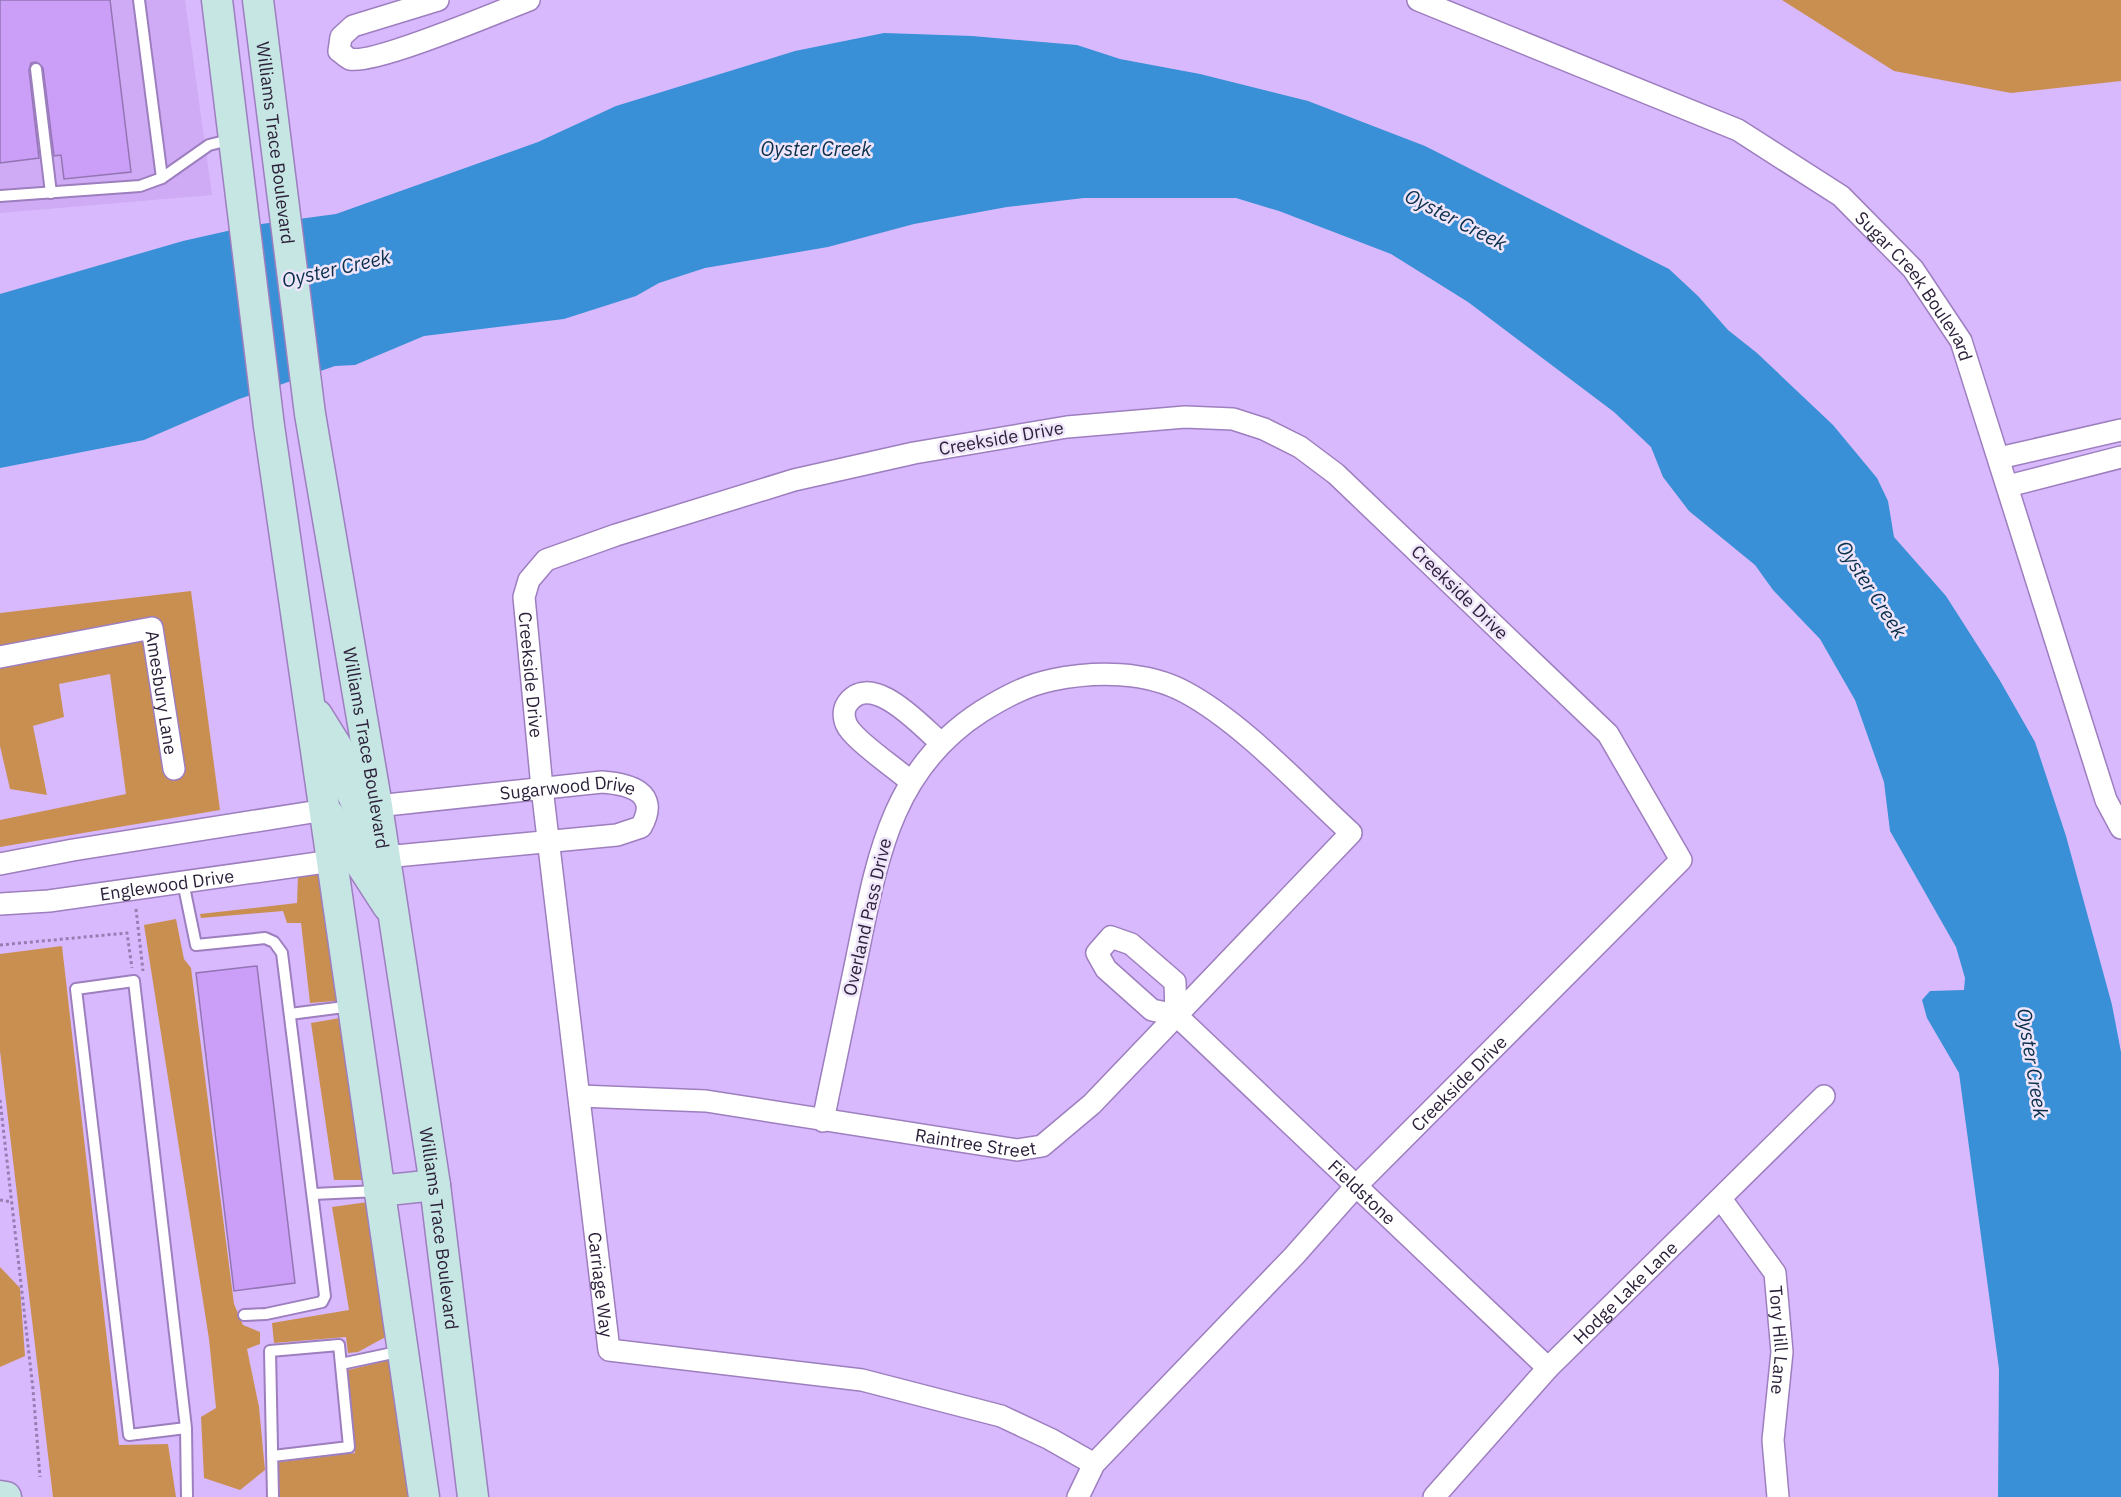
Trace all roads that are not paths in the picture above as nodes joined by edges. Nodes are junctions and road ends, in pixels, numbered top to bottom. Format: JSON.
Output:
{"nodes":[{"id":1,"x":139,"y":0,"type":"edge"},
{"id":2,"x":217,"y":0,"type":"edge"},
{"id":3,"x":258,"y":0,"type":"edge"},
{"id":4,"x":437,"y":0,"type":"edge"},
{"id":5,"x":529,"y":0,"type":"edge"},
{"id":6,"x":1418,"y":0,"type":"edge"},
{"id":7,"x":447,"y":33,"type":"junction"},
{"id":8,"x":36,"y":69,"type":"dead end"},
{"id":9,"x":235,"y":138,"type":"junction"},
{"id":10,"x":162,"y":178,"type":"junction"},
{"id":11,"x":51,"y":193,"type":"junction"},
{"id":12,"x":0,"y":196,"type":"edge"},
{"id":13,"x":2121,"y":430,"type":"edge"},
{"id":14,"x":2121,"y":457,"type":"edge"},
{"id":15,"x":1999,"y":458,"type":"junction"},
{"id":16,"x":2008,"y":486,"type":"junction"},
{"id":17,"x":0,"y":657,"type":"edge"},
{"id":18,"x":310,"y":705,"type":"junction"},
{"id":19,"x":941,"y":743,"type":"junction"},
{"id":20,"x":174,"y":769,"type":"dead end"},
{"id":21,"x":910,"y":780,"type":"junction"},
{"id":22,"x":542,"y":788,"type":"junction"},
{"id":23,"x":377,"y":806,"type":"junction"},
{"id":24,"x":325,"y":810,"type":"junction"},
{"id":25,"x":2121,"y":828,"type":"edge"},
{"id":26,"x":1351,"y":833,"type":"joint"},
{"id":27,"x":549,"y":843,"type":"junction"},
{"id":28,"x":385,"y":857,"type":"junction"},
{"id":29,"x":332,"y":861,"type":"junction"},
{"id":30,"x":0,"y":864,"type":"edge"},
{"id":31,"x":183,"y":882,"type":"junction"},
{"id":32,"x":0,"y":904,"type":"edge"},
{"id":33,"x":393,"y":915,"type":"junction"},
{"id":34,"x":353,"y":1006,"type":"junction"},
{"id":35,"x":290,"y":1014,"type":"junction"},
{"id":36,"x":1176,"y":1015,"type":"junction"},
{"id":37,"x":580,"y":1096,"type":"junction"},
{"id":38,"x":1824,"y":1096,"type":"dead end"},
{"id":39,"x":823,"y":1121,"type":"junction"},
{"id":40,"x":435,"y":1185,"type":"junction"},
{"id":41,"x":1356,"y":1186,"type":"junction"},
{"id":42,"x":379,"y":1191,"type":"junction"},
{"id":43,"x":313,"y":1194,"type":"junction"},
{"id":44,"x":1721,"y":1199,"type":"junction"},
{"id":45,"x":244,"y":1315,"type":"dead end"},
{"id":46,"x":402,"y":1351,"type":"junction"},
{"id":47,"x":341,"y":1364,"type":"junction"},
{"id":48,"x":1548,"y":1368,"type":"junction"},
{"id":49,"x":186,"y":1428,"type":"junction"},
{"id":50,"x":273,"y":1456,"type":"junction"},
{"id":51,"x":1094,"y":1464,"type":"junction"},
{"id":52,"x":0,"y":1496,"type":"edge"},
{"id":53,"x":6,"y":1497,"type":"edge"},
{"id":54,"x":187,"y":1497,"type":"edge"},
{"id":55,"x":273,"y":1497,"type":"edge"},
{"id":56,"x":424,"y":1497,"type":"edge"},
{"id":57,"x":473,"y":1497,"type":"edge"},
{"id":58,"x":1078,"y":1497,"type":"edge"},
{"id":59,"x":1434,"y":1497,"type":"edge"},
{"id":60,"x":1778,"y":1497,"type":"edge"}],
"edges":[{"from":1,"to":10,"type":"lane"},
{"from":2,"to":9,"type":"main road"},
{"from":3,"to":23,"type":"main road","name":"Williams Trace Boulevard"},
{"from":4,"to":7,"type":"street"},
{"from":4,"to":7,"type":"street"},
{"from":5,"to":7,"type":"street"},
{"from":6,"to":15,"type":"street","name":"Sugar Creek Boulevard"},
{"from":8,"to":11,"type":"lane"},
{"from":9,"to":10,"type":"lane"},
{"from":9,"to":18,"type":"main road"},
{"from":10,"to":11,"type":"lane"},
{"from":11,"to":12,"type":"lane"},
{"from":13,"to":15,"type":"street"},
{"from":14,"to":16,"type":"street"},
{"from":15,"to":16,"type":"street","name":"Sugar Creek Boulevard"},
{"from":16,"to":25,"type":"street","name":"Sugar Creek Boulevard"},
{"from":17,"to":20,"type":"street","name":"Amesbury Lane"},
{"from":18,"to":24,"type":"main road"},
{"from":18,"to":28,"type":"main road"},
{"from":19,"to":21,"type":"street","name":"Overland Pass Drive"},
{"from":19,"to":21,"type":"street"},
{"from":19,"to":26,"type":"street","name":"Overland Pass Drive"},
{"from":21,"to":39,"type":"street","name":"Overland Pass Drive"},
{"from":22,"to":23,"type":"street","name":"Sugarwood Drive"},
{"from":22,"to":27,"type":"street","name":"Carriage Way"},
{"from":22,"to":27,"type":"street","name":"Sugarwood Drive"},
{"from":22,"to":41,"type":"street","name":"Creekside Drive"},
{"from":23,"to":28,"type":"main road","name":"Williams Trace Boulevard"},
{"from":24,"to":29,"type":"main road"},
{"from":24,"to":30,"type":"street"},
{"from":24,"to":33,"type":"main road"},
{"from":26,"to":36,"type":"street","name":"Raintree Street"},
{"from":27,"to":28,"type":"street","name":"Sugarwood Drive"},
{"from":27,"to":37,"type":"street","name":"Carriage Way"},
{"from":28,"to":33,"type":"main road","name":"Williams Trace Boulevard"},
{"from":29,"to":31,"type":"street","name":"Englewood Drive"},
{"from":29,"to":34,"type":"main road"},
{"from":31,"to":32,"type":"street","name":"Englewood Drive"},
{"from":31,"to":35,"type":"lane"},
{"from":33,"to":40,"type":"main road","name":"Williams Trace Boulevard"},
{"from":34,"to":35,"type":"lane"},
{"from":34,"to":42,"type":"main road"},
{"from":35,"to":43,"type":"lane"},
{"from":36,"to":39,"type":"street","name":"Raintree Street"},
{"from":36,"to":41,"type":"street","name":"Fieldstone"},
{"from":37,"to":39,"type":"street","name":"Raintree Street"},
{"from":37,"to":51,"type":"street","name":"Carriage Way"},
{"from":38,"to":44,"type":"street","name":"Hodge Lake Lane"},
{"from":40,"to":42,"type":"main road"},
{"from":40,"to":57,"type":"main road","name":"Williams Trace Boulevard"},
{"from":41,"to":48,"type":"street","name":"Fieldstone"},
{"from":41,"to":51,"type":"street","name":"Creekside Drive"},
{"from":42,"to":43,"type":"lane"},
{"from":42,"to":46,"type":"main road"},
{"from":43,"to":45,"type":"lane"},
{"from":44,"to":48,"type":"street","name":"Hodge Lake Lane"},
{"from":44,"to":60,"type":"street","name":"Tory Hill Lane"},
{"from":46,"to":47,"type":"lane"},
{"from":46,"to":56,"type":"main road"},
{"from":47,"to":50,"type":"lane"},
{"from":47,"to":50,"type":"lane"},
{"from":48,"to":59,"type":"street","name":"Hodge Lake Lane"},
{"from":49,"to":49,"type":"lane"},
{"from":49,"to":54,"type":"lane"},
{"from":50,"to":55,"type":"lane"},
{"from":51,"to":58,"type":"street","name":"Creekside Drive"},
{"from":52,"to":53,"type":"main road"}]}
